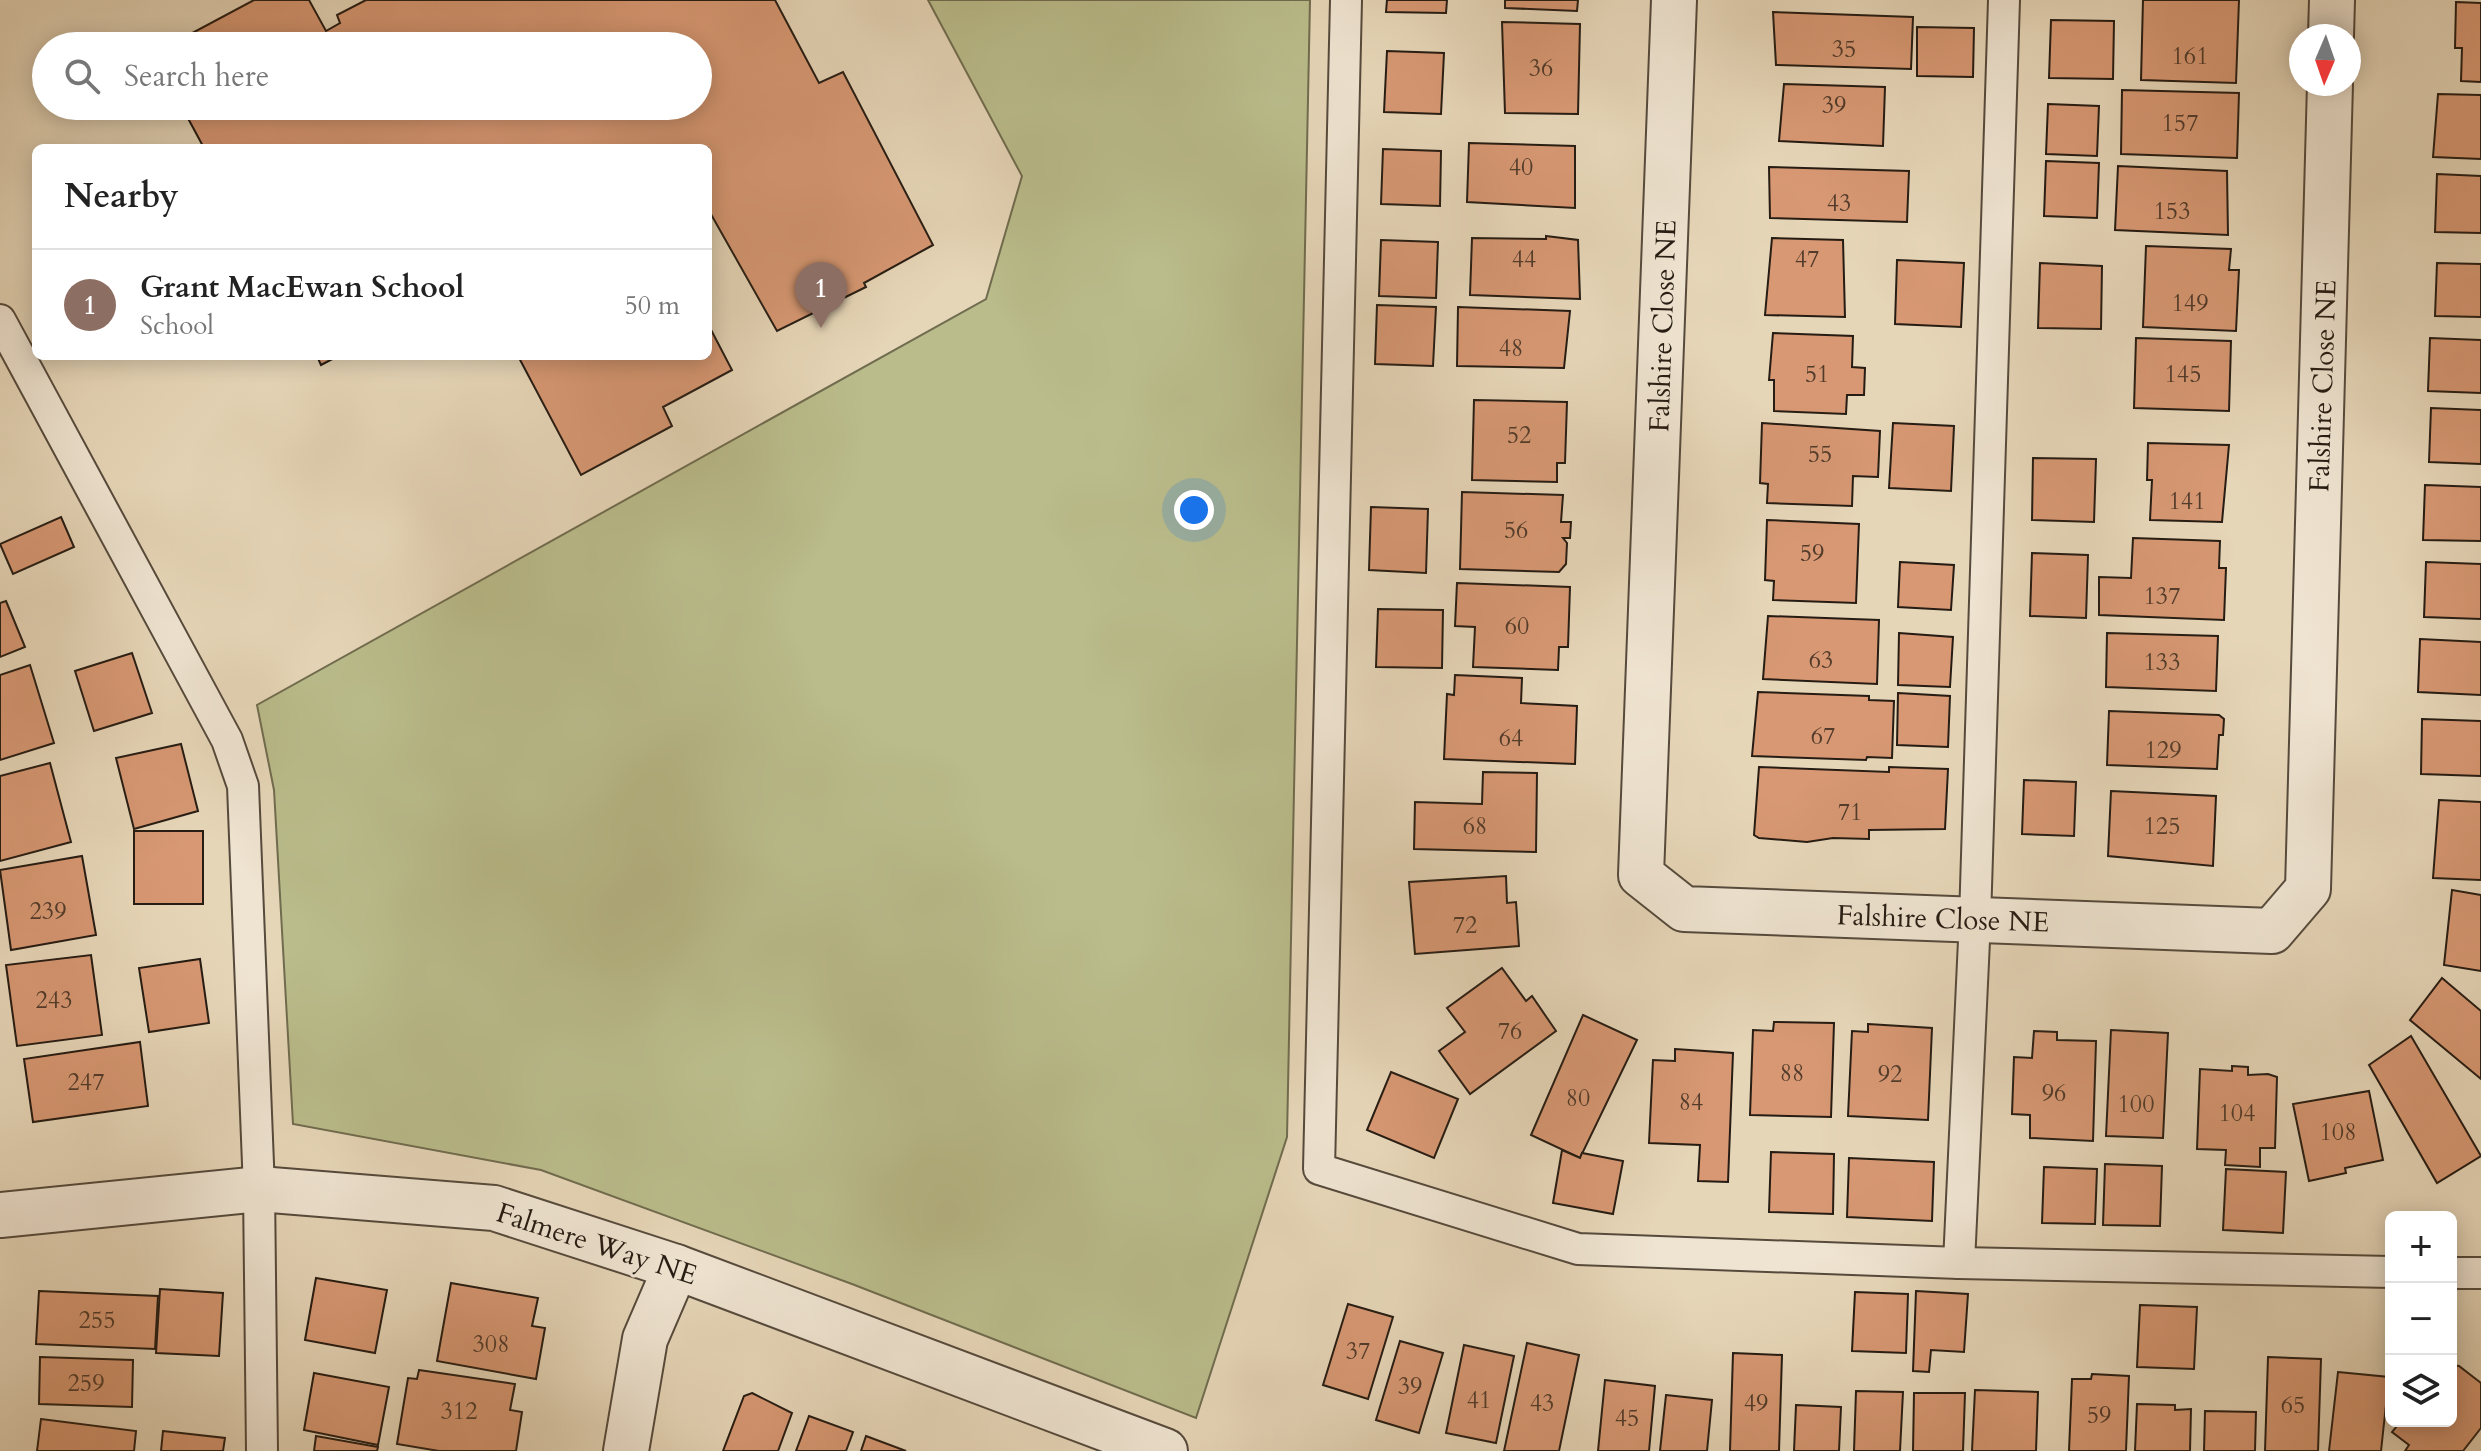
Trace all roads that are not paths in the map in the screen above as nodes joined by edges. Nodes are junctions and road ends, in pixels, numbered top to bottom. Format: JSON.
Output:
{"nodes":[{"id":1,"x":1346,"y":0,"type":"edge"},
{"id":2,"x":1674,"y":0,"type":"edge"},
{"id":3,"x":2004,"y":0,"type":"edge"},
{"id":4,"x":2332,"y":0,"type":"edge"},
{"id":5,"x":2331,"y":24,"type":"edge"},
{"id":6,"x":2330,"y":96,"type":"edge"},
{"id":7,"x":0,"y":320,"type":"edge"},
{"id":8,"x":1975,"y":919,"type":"junction"},
{"id":9,"x":259,"y":1189,"type":"junction"},
{"id":10,"x":0,"y":1215,"type":"edge"},
{"id":11,"x":1959,"y":1263,"type":"junction"},
{"id":12,"x":676,"y":1267,"type":"junction"},
{"id":13,"x":2385,"y":1272,"type":"edge"},
{"id":14,"x":2457,"y":1273,"type":"edge"},
{"id":15,"x":2481,"y":1273,"type":"edge"},
{"id":16,"x":262,"y":1451,"type":"edge"},
{"id":17,"x":626,"y":1451,"type":"edge"},
{"id":18,"x":1165,"y":1451,"type":"edge"}],
"edges":[{"from":1,"to":11,"type":"lane"},
{"from":2,"to":8,"type":"street","name":"Falshire Close NE"},
{"from":3,"to":8,"type":"lane"},
{"from":4,"to":5,"type":"street"},
{"from":6,"to":8,"type":"street","name":"Falshire Close NE"},
{"from":7,"to":9,"type":"lane"},
{"from":8,"to":11,"type":"lane"},
{"from":9,"to":10,"type":"street","name":"Falmere Way NE"},
{"from":9,"to":12,"type":"street","name":"Falmere Way NE"},
{"from":9,"to":16,"type":"lane"},
{"from":11,"to":13,"type":"lane"},
{"from":12,"to":17,"type":"street"},
{"from":12,"to":18,"type":"street","name":"Falmere Way NE"},
{"from":14,"to":15,"type":"lane"}]}
